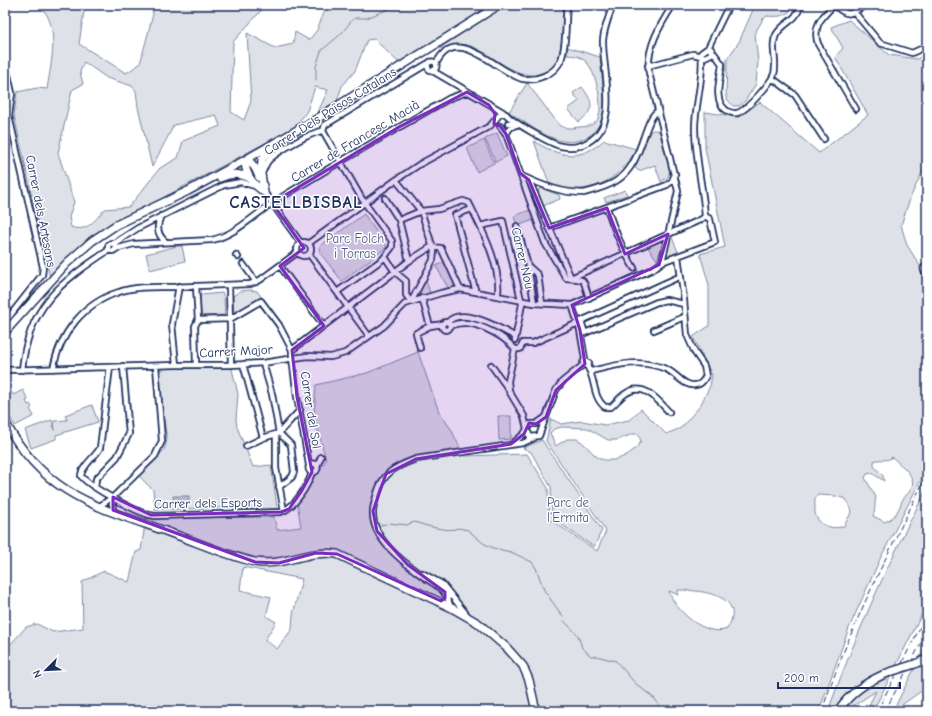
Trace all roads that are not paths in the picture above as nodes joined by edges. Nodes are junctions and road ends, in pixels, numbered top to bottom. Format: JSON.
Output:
{"nodes":[{"id":1,"x":499,"y":5,"type":"edge"},
{"id":2,"x":567,"y":5,"type":"edge"},
{"id":3,"x":613,"y":5,"type":"edge"},
{"id":4,"x":672,"y":5,"type":"edge"},
{"id":5,"x":729,"y":5,"type":"edge"},
{"id":6,"x":800,"y":5,"type":"edge"},
{"id":7,"x":834,"y":5,"type":"edge"},
{"id":8,"x":866,"y":5,"type":"edge"},
{"id":9,"x":919,"y":5,"type":"edge"},
{"id":10,"x":927,"y":8,"type":"edge"},
{"id":11,"x":855,"y":13,"type":"junction"},
{"id":12,"x":927,"y":46,"type":"edge"},
{"id":13,"x":709,"y":51,"type":"junction"},
{"id":14,"x":701,"y":56,"type":"junction"},
{"id":15,"x":5,"y":62,"type":"edge"},
{"id":16,"x":436,"y":66,"type":"junction"},
{"id":17,"x":648,"y":66,"type":"junction"},
{"id":18,"x":429,"y":68,"type":"junction"},
{"id":19,"x":443,"y":77,"type":"junction"},
{"id":20,"x":772,"y":78,"type":"junction"},
{"id":21,"x":453,"y":83,"type":"junction"},
{"id":22,"x":467,"y":92,"type":"junction"},
{"id":23,"x":450,"y":98,"type":"junction"},
{"id":24,"x":489,"y":105,"type":"junction"},
{"id":25,"x":856,"y":109,"type":"dead end"},
{"id":26,"x":658,"y":111,"type":"junction"},
{"id":27,"x":504,"y":113,"type":"junction"},
{"id":28,"x":508,"y":116,"type":"junction"},
{"id":29,"x":7,"y":117,"type":"edge"},
{"id":30,"x":497,"y":121,"type":"junction"},
{"id":31,"x":508,"y":123,"type":"junction"},
{"id":32,"x":518,"y":124,"type":"junction"},
{"id":33,"x":526,"y":128,"type":"junction"},
{"id":34,"x":298,"y":129,"type":"junction"},
{"id":35,"x":323,"y":131,"type":"junction"},
{"id":36,"x":506,"y":134,"type":"junction"},
{"id":37,"x":824,"y":139,"type":"dead end"},
{"id":38,"x":245,"y":160,"type":"junction"},
{"id":39,"x":339,"y":162,"type":"junction"},
{"id":40,"x":261,"y":174,"type":"junction"},
{"id":41,"x":675,"y":174,"type":"junction"},
{"id":42,"x":250,"y":178,"type":"junction"},
{"id":43,"x":526,"y":178,"type":"junction"},
{"id":44,"x":396,"y":180,"type":"junction"},
{"id":45,"x":667,"y":185,"type":"junction"},
{"id":46,"x":257,"y":186,"type":"junction"},
{"id":47,"x":188,"y":191,"type":"junction"},
{"id":48,"x":678,"y":191,"type":"junction"},
{"id":49,"x":264,"y":192,"type":"junction"},
{"id":50,"x":385,"y":198,"type":"dead end"},
{"id":51,"x":363,"y":202,"type":"junction"},
{"id":52,"x":272,"y":203,"type":"junction"},
{"id":53,"x":607,"y":208,"type":"junction"},
{"id":54,"x":472,"y":209,"type":"junction"},
{"id":55,"x":421,"y":211,"type":"junction"},
{"id":56,"x":161,"y":216,"type":"junction"},
{"id":57,"x":705,"y":216,"type":"junction"},
{"id":58,"x":399,"y":220,"type":"junction"},
{"id":59,"x":480,"y":226,"type":"junction"},
{"id":60,"x":517,"y":226,"type":"dead end"},
{"id":61,"x":549,"y":228,"type":"junction"},
{"id":62,"x":668,"y":234,"type":"junction"},
{"id":63,"x":166,"y":242,"type":"junction"},
{"id":64,"x":300,"y":242,"type":"junction"},
{"id":65,"x":113,"y":244,"type":"junction"},
{"id":66,"x":309,"y":244,"type":"junction"},
{"id":67,"x":431,"y":247,"type":"junction"},
{"id":68,"x":115,"y":249,"type":"junction"},
{"id":69,"x":109,"y":250,"type":"junction"},
{"id":70,"x":298,"y":252,"type":"junction"},
{"id":71,"x":309,"y":254,"type":"junction"},
{"id":72,"x":625,"y":254,"type":"junction"},
{"id":73,"x":385,"y":256,"type":"junction"},
{"id":74,"x":678,"y":256,"type":"junction"},
{"id":75,"x":409,"y":261,"type":"junction"},
{"id":76,"x":662,"y":262,"type":"junction"},
{"id":77,"x":243,"y":264,"type":"dead end"},
{"id":78,"x":280,"y":266,"type":"junction"},
{"id":79,"x":528,"y":266,"type":"junction"},
{"id":80,"x":634,"y":268,"type":"dead end"},
{"id":81,"x":395,"y":272,"type":"junction"},
{"id":82,"x":681,"y":276,"type":"junction"},
{"id":83,"x":571,"y":278,"type":"junction"},
{"id":84,"x":256,"y":282,"type":"junction"},
{"id":85,"x":229,"y":285,"type":"junction"},
{"id":86,"x":179,"y":286,"type":"junction"},
{"id":87,"x":196,"y":286,"type":"junction"},
{"id":88,"x":460,"y":289,"type":"junction"},
{"id":89,"x":475,"y":289,"type":"dead end"},
{"id":90,"x":337,"y":292,"type":"junction"},
{"id":91,"x":498,"y":293,"type":"dead end"},
{"id":92,"x":422,"y":298,"type":"junction"},
{"id":93,"x":589,"y":298,"type":"junction"},
{"id":94,"x":521,"y":300,"type":"junction"},
{"id":95,"x":411,"y":302,"type":"junction"},
{"id":96,"x":534,"y":303,"type":"junction"},
{"id":97,"x":542,"y":303,"type":"junction"},
{"id":98,"x":684,"y":304,"type":"junction"},
{"id":99,"x":572,"y":305,"type":"junction"},
{"id":100,"x":349,"y":308,"type":"junction"},
{"id":101,"x":684,"y":317,"type":"junction"},
{"id":102,"x":230,"y":319,"type":"junction"},
{"id":103,"x":198,"y":320,"type":"junction"},
{"id":104,"x":5,"y":322,"type":"edge"},
{"id":105,"x":580,"y":322,"type":"junction"},
{"id":106,"x":447,"y":324,"type":"junction"},
{"id":107,"x":324,"y":326,"type":"junction"},
{"id":108,"x":430,"y":326,"type":"junction"},
{"id":109,"x":654,"y":330,"type":"dead end"},
{"id":110,"x":5,"y":332,"type":"edge"},
{"id":111,"x":369,"y":336,"type":"junction"},
{"id":112,"x":515,"y":338,"type":"junction"},
{"id":113,"x":523,"y":343,"type":"junction"},
{"id":114,"x":513,"y":347,"type":"junction"},
{"id":115,"x":420,"y":348,"type":"dead end"},
{"id":116,"x":292,"y":350,"type":"junction"},
{"id":117,"x":292,"y":358,"type":"junction"},
{"id":118,"x":263,"y":363,"type":"junction"},
{"id":119,"x":243,"y":364,"type":"junction"},
{"id":120,"x":585,"y":364,"type":"junction"},
{"id":121,"x":176,"y":365,"type":"junction"},
{"id":122,"x":196,"y":365,"type":"junction"},
{"id":123,"x":231,"y":365,"type":"junction"},
{"id":124,"x":491,"y":365,"type":"dead end"},
{"id":125,"x":123,"y":366,"type":"junction"},
{"id":126,"x":156,"y":366,"type":"junction"},
{"id":127,"x":110,"y":367,"type":"junction"},
{"id":128,"x":53,"y":369,"type":"junction"},
{"id":129,"x":5,"y":370,"type":"edge"},
{"id":130,"x":22,"y":370,"type":"junction"},
{"id":131,"x":591,"y":371,"type":"junction"},
{"id":132,"x":510,"y":391,"type":"junction"},
{"id":133,"x":300,"y":410,"type":"junction"},
{"id":134,"x":669,"y":412,"type":"dead end"},
{"id":135,"x":524,"y":416,"type":"junction"},
{"id":136,"x":546,"y":417,"type":"junction"},
{"id":137,"x":5,"y":422,"type":"edge"},
{"id":138,"x":535,"y":424,"type":"junction"},
{"id":139,"x":527,"y":430,"type":"junction"},
{"id":140,"x":541,"y":430,"type":"junction"},
{"id":141,"x":277,"y":433,"type":"junction"},
{"id":142,"x":263,"y":438,"type":"junction"},
{"id":143,"x":534,"y":438,"type":"junction"},
{"id":144,"x":511,"y":444,"type":"junction"},
{"id":145,"x":246,"y":446,"type":"dead end"},
{"id":146,"x":321,"y":457,"type":"dead end"},
{"id":147,"x":309,"y":465,"type":"junction"},
{"id":148,"x":317,"y":466,"type":"junction"},
{"id":149,"x":312,"y":472,"type":"junction"},
{"id":150,"x":95,"y":487,"type":"junction"},
{"id":151,"x":280,"y":487,"type":"junction"},
{"id":152,"x":113,"y":497,"type":"junction"},
{"id":153,"x":105,"y":502,"type":"junction"},
{"id":154,"x":98,"y":507,"type":"junction"},
{"id":155,"x":284,"y":511,"type":"junction"},
{"id":156,"x":110,"y":512,"type":"junction"},
{"id":157,"x":415,"y":570,"type":"junction"},
{"id":158,"x":445,"y":592,"type":"junction"},
{"id":159,"x":455,"y":599,"type":"junction"},
{"id":160,"x":438,"y":602,"type":"junction"},
{"id":161,"x":450,"y":607,"type":"junction"},
{"id":162,"x":469,"y":618,"type":"junction"},
{"id":163,"x":927,"y":659,"type":"edge"},
{"id":164,"x":536,"y":711,"type":"edge"},
{"id":165,"x":838,"y":711,"type":"edge"}],
"edges":[{"from":1,"to":34,"type":"street"},
{"from":2,"to":16,"type":"street"},
{"from":3,"to":33,"type":"street"},
{"from":4,"to":17,"type":"street"},
{"from":5,"to":13,"type":"street"},
{"from":6,"to":20,"type":"street"},
{"from":7,"to":11,"type":"street"},
{"from":7,"to":25,"type":"street"},
{"from":8,"to":11,"type":"street"},
{"from":9,"to":10,"type":"street"},
{"from":11,"to":12,"type":"street"},
{"from":13,"to":14,"type":"street"},
{"from":13,"to":20,"type":"street"},
{"from":14,"to":17,"type":"street"},
{"from":14,"to":57,"type":"street"},
{"from":15,"to":29,"type":"street","name":"Carrer dels Artesans"},
{"from":16,"to":18,"type":"street","name":"Carrer Dels Països Catalans"},
{"from":16,"to":18,"type":"street"},
{"from":16,"to":19,"type":"street"},
{"from":17,"to":26,"type":"street"},
{"from":18,"to":19,"type":"street"},
{"from":18,"to":35,"type":"street","name":"Carrer Dels Països Catalans"},
{"from":19,"to":21,"type":"street"},
{"from":20,"to":37,"type":"street"},
{"from":21,"to":22,"type":"street"},
{"from":21,"to":23,"type":"street"},
{"from":22,"to":23,"type":"street","name":"Carrer de Francesc Macià"},
{"from":22,"to":24,"type":"street"},
{"from":23,"to":39,"type":"street","name":"Carrer de Francesc Macià"},
{"from":24,"to":27,"type":"street"},
{"from":24,"to":30,"type":"street"},
{"from":26,"to":41,"type":"street"},
{"from":26,"to":43,"type":"street"},
{"from":27,"to":28,"type":"street"},
{"from":27,"to":30,"type":"street"},
{"from":28,"to":31,"type":"street"},
{"from":28,"to":33,"type":"street"},
{"from":29,"to":104,"type":"street","name":"Carrer dels Artesans"},
{"from":30,"to":31,"type":"street"},
{"from":30,"to":36,"type":"street"},
{"from":30,"to":44,"type":"street"},
{"from":31,"to":32,"type":"street"},
{"from":31,"to":36,"type":"street"},
{"from":32,"to":33,"type":"street"},
{"from":32,"to":36,"type":"street"},
{"from":34,"to":38,"type":"street"},
{"from":34,"to":40,"type":"street"},
{"from":35,"to":39,"type":"street"},
{"from":35,"to":40,"type":"street","name":"Carrer Dels Països Catalans"},
{"from":36,"to":43,"type":"street"},
{"from":38,"to":42,"type":"street"},
{"from":38,"to":47,"type":"street"},
{"from":38,"to":49,"type":"street"},
{"from":39,"to":51,"type":"street"},
{"from":39,"to":52,"type":"street","name":"Carrer de Francesc Macià"},
{"from":40,"to":49,"type":"street"},
{"from":41,"to":45,"type":"street"},
{"from":41,"to":48,"type":"street"},
{"from":42,"to":46,"type":"street"},
{"from":42,"to":47,"type":"street"},
{"from":43,"to":61,"type":"street"},
{"from":43,"to":83,"type":"street"},
{"from":44,"to":51,"type":"street"},
{"from":44,"to":55,"type":"street"},
{"from":45,"to":48,"type":"street"},
{"from":45,"to":53,"type":"street"},
{"from":46,"to":49,"type":"street"},
{"from":46,"to":56,"type":"street"},
{"from":47,"to":110,"type":"street"},
{"from":48,"to":62,"type":"street"},
{"from":49,"to":52,"type":"street"},
{"from":50,"to":58,"type":"street"},
{"from":51,"to":66,"type":"street"},
{"from":51,"to":73,"type":"street"},
{"from":52,"to":63,"type":"street","name":"Carrer de Francesc Macià"},
{"from":52,"to":64,"type":"street"},
{"from":53,"to":61,"type":"street"},
{"from":53,"to":72,"type":"street"},
{"from":54,"to":55,"type":"street"},
{"from":54,"to":59,"type":"street"},
{"from":54,"to":89,"type":"street"},
{"from":55,"to":58,"type":"street"},
{"from":55,"to":67,"type":"street"},
{"from":56,"to":63,"type":"street"},
{"from":56,"to":65,"type":"street"},
{"from":57,"to":62,"type":"street"},
{"from":57,"to":74,"type":"street"},
{"from":58,"to":75,"type":"street"},
{"from":59,"to":91,"type":"street"},
{"from":59,"to":94,"type":"street","name":"Carrer Nou"},
{"from":60,"to":79,"type":"street"},
{"from":61,"to":83,"type":"street"},
{"from":62,"to":72,"type":"street"},
{"from":62,"to":76,"type":"street"},
{"from":63,"to":68,"type":"street","name":"Carrer de Francesc Macià"},
{"from":64,"to":66,"type":"street"},
{"from":64,"to":70,"type":"street"},
{"from":65,"to":68,"type":"street"},
{"from":65,"to":69,"type":"street"},
{"from":66,"to":71,"type":"street"},
{"from":67,"to":75,"type":"street"},
{"from":67,"to":88,"type":"street"},
{"from":67,"to":95,"type":"street"},
{"from":68,"to":69,"type":"street","name":"Carrer de Francesc Macià"},
{"from":69,"to":130,"type":"street"},
{"from":70,"to":71,"type":"street"},
{"from":70,"to":78,"type":"street"},
{"from":71,"to":90,"type":"street"},
{"from":72,"to":80,"type":"street"},
{"from":72,"to":83,"type":"street"},
{"from":73,"to":81,"type":"street"},
{"from":73,"to":90,"type":"street"},
{"from":74,"to":76,"type":"street"},
{"from":74,"to":82,"type":"street"},
{"from":75,"to":81,"type":"street"},
{"from":76,"to":93,"type":"street"},
{"from":77,"to":84,"type":"street"},
{"from":78,"to":84,"type":"street"},
{"from":78,"to":107,"type":"street"},
{"from":79,"to":96,"type":"street"},
{"from":79,"to":97,"type":"street"},
{"from":81,"to":95,"type":"street"},
{"from":81,"to":100,"type":"street"},
{"from":82,"to":98,"type":"street"},
{"from":82,"to":105,"type":"street"},
{"from":83,"to":93,"type":"street"},
{"from":84,"to":85,"type":"street"},
{"from":85,"to":87,"type":"street"},
{"from":85,"to":102,"type":"street"},
{"from":86,"to":87,"type":"street"},
{"from":86,"to":121,"type":"street"},
{"from":86,"to":128,"type":"street"},
{"from":87,"to":103,"type":"street"},
{"from":88,"to":92,"type":"street","name":"Carrer Major"},
{"from":88,"to":94,"type":"street"},
{"from":90,"to":100,"type":"street"},
{"from":92,"to":95,"type":"street","name":"Carrer Major"},
{"from":92,"to":108,"type":"street"},
{"from":93,"to":99,"type":"street"},
{"from":94,"to":96,"type":"street"},
{"from":94,"to":112,"type":"street"},
{"from":95,"to":111,"type":"street","name":"Carrer Major"},
{"from":96,"to":97,"type":"street"},
{"from":97,"to":99,"type":"street"},
{"from":98,"to":101,"type":"street"},
{"from":98,"to":105,"type":"street"},
{"from":99,"to":105,"type":"street"},
{"from":100,"to":107,"type":"street"},
{"from":100,"to":111,"type":"street"},
{"from":101,"to":109,"type":"street"},
{"from":101,"to":131,"type":"street"},
{"from":102,"to":103,"type":"street"},
{"from":102,"to":116,"type":"street"},
{"from":102,"to":123,"type":"street"},
{"from":103,"to":122,"type":"street"},
{"from":105,"to":113,"type":"street"},
{"from":105,"to":120,"type":"street"},
{"from":106,"to":108,"type":"street"},
{"from":106,"to":112,"type":"street"},
{"from":106,"to":114,"type":"street"},
{"from":107,"to":116,"type":"street"},
{"from":108,"to":115,"type":"street"},
{"from":111,"to":117,"type":"street","name":"Carrer Major"},
{"from":112,"to":113,"type":"street"},
{"from":112,"to":114,"type":"street"},
{"from":113,"to":114,"type":"street"},
{"from":114,"to":132,"type":"street"},
{"from":116,"to":117,"type":"street","name":"Carrer del Sol"},
{"from":117,"to":118,"type":"street","name":"Carrer Major"},
{"from":117,"to":133,"type":"street","name":"Carrer del Sol"},
{"from":118,"to":119,"type":"street","name":"Carrer Major"},
{"from":118,"to":141,"type":"street"},
{"from":119,"to":123,"type":"street","name":"Carrer Major"},
{"from":119,"to":142,"type":"street"},
{"from":120,"to":131,"type":"street"},
{"from":120,"to":136,"type":"street"},
{"from":121,"to":122,"type":"street","name":"Carrer Major"},
{"from":121,"to":126,"type":"street","name":"Carrer Major"},
{"from":122,"to":123,"type":"street","name":"Carrer Major"},
{"from":124,"to":132,"type":"street"},
{"from":125,"to":126,"type":"street","name":"Carrer Major"},
{"from":125,"to":127,"type":"street","name":"Carrer Major"},
{"from":125,"to":150,"type":"street"},
{"from":126,"to":152,"type":"street"},
{"from":127,"to":128,"type":"street","name":"Carrer Major"},
{"from":127,"to":150,"type":"street","name":"Carrer dels Esports"},
{"from":128,"to":130,"type":"street","name":"Carrer Major"},
{"from":129,"to":130,"type":"street","name":"Carrer Major"},
{"from":131,"to":134,"type":"street"},
{"from":132,"to":135,"type":"street"},
{"from":133,"to":141,"type":"street"},
{"from":133,"to":147,"type":"street","name":"Carrer del Sol"},
{"from":135,"to":138,"type":"street"},
{"from":135,"to":139,"type":"street"},
{"from":136,"to":138,"type":"street"},
{"from":136,"to":140,"type":"street"},
{"from":137,"to":154,"type":"street"},
{"from":138,"to":139,"type":"street"},
{"from":138,"to":140,"type":"street"},
{"from":139,"to":143,"type":"street"},
{"from":139,"to":144,"type":"street"},
{"from":140,"to":143,"type":"street"},
{"from":141,"to":142,"type":"street"},
{"from":141,"to":151,"type":"street"},
{"from":141,"to":151,"type":"street"},
{"from":142,"to":145,"type":"street"},
{"from":143,"to":144,"type":"street"},
{"from":144,"to":157,"type":"street"},
{"from":146,"to":148,"type":"street"},
{"from":147,"to":148,"type":"street"},
{"from":147,"to":149,"type":"street"},
{"from":148,"to":149,"type":"street"},
{"from":149,"to":155,"type":"street"},
{"from":150,"to":152,"type":"street","name":"Carrer dels Esports"},
{"from":151,"to":155,"type":"street"},
{"from":152,"to":153,"type":"street"},
{"from":152,"to":155,"type":"street","name":"Carrer dels Esports"},
{"from":152,"to":156,"type":"street"},
{"from":153,"to":154,"type":"street"},
{"from":153,"to":156,"type":"street"},
{"from":154,"to":156,"type":"street"},
{"from":156,"to":160,"type":"street"},
{"from":157,"to":158,"type":"street"},
{"from":157,"to":159,"type":"street"},
{"from":158,"to":160,"type":"street"},
{"from":158,"to":161,"type":"street"},
{"from":159,"to":161,"type":"street"},
{"from":159,"to":162,"type":"street"},
{"from":160,"to":161,"type":"street"},
{"from":161,"to":162,"type":"street"},
{"from":162,"to":164,"type":"street"},
{"from":163,"to":165,"type":"street","bridge":true}]}
